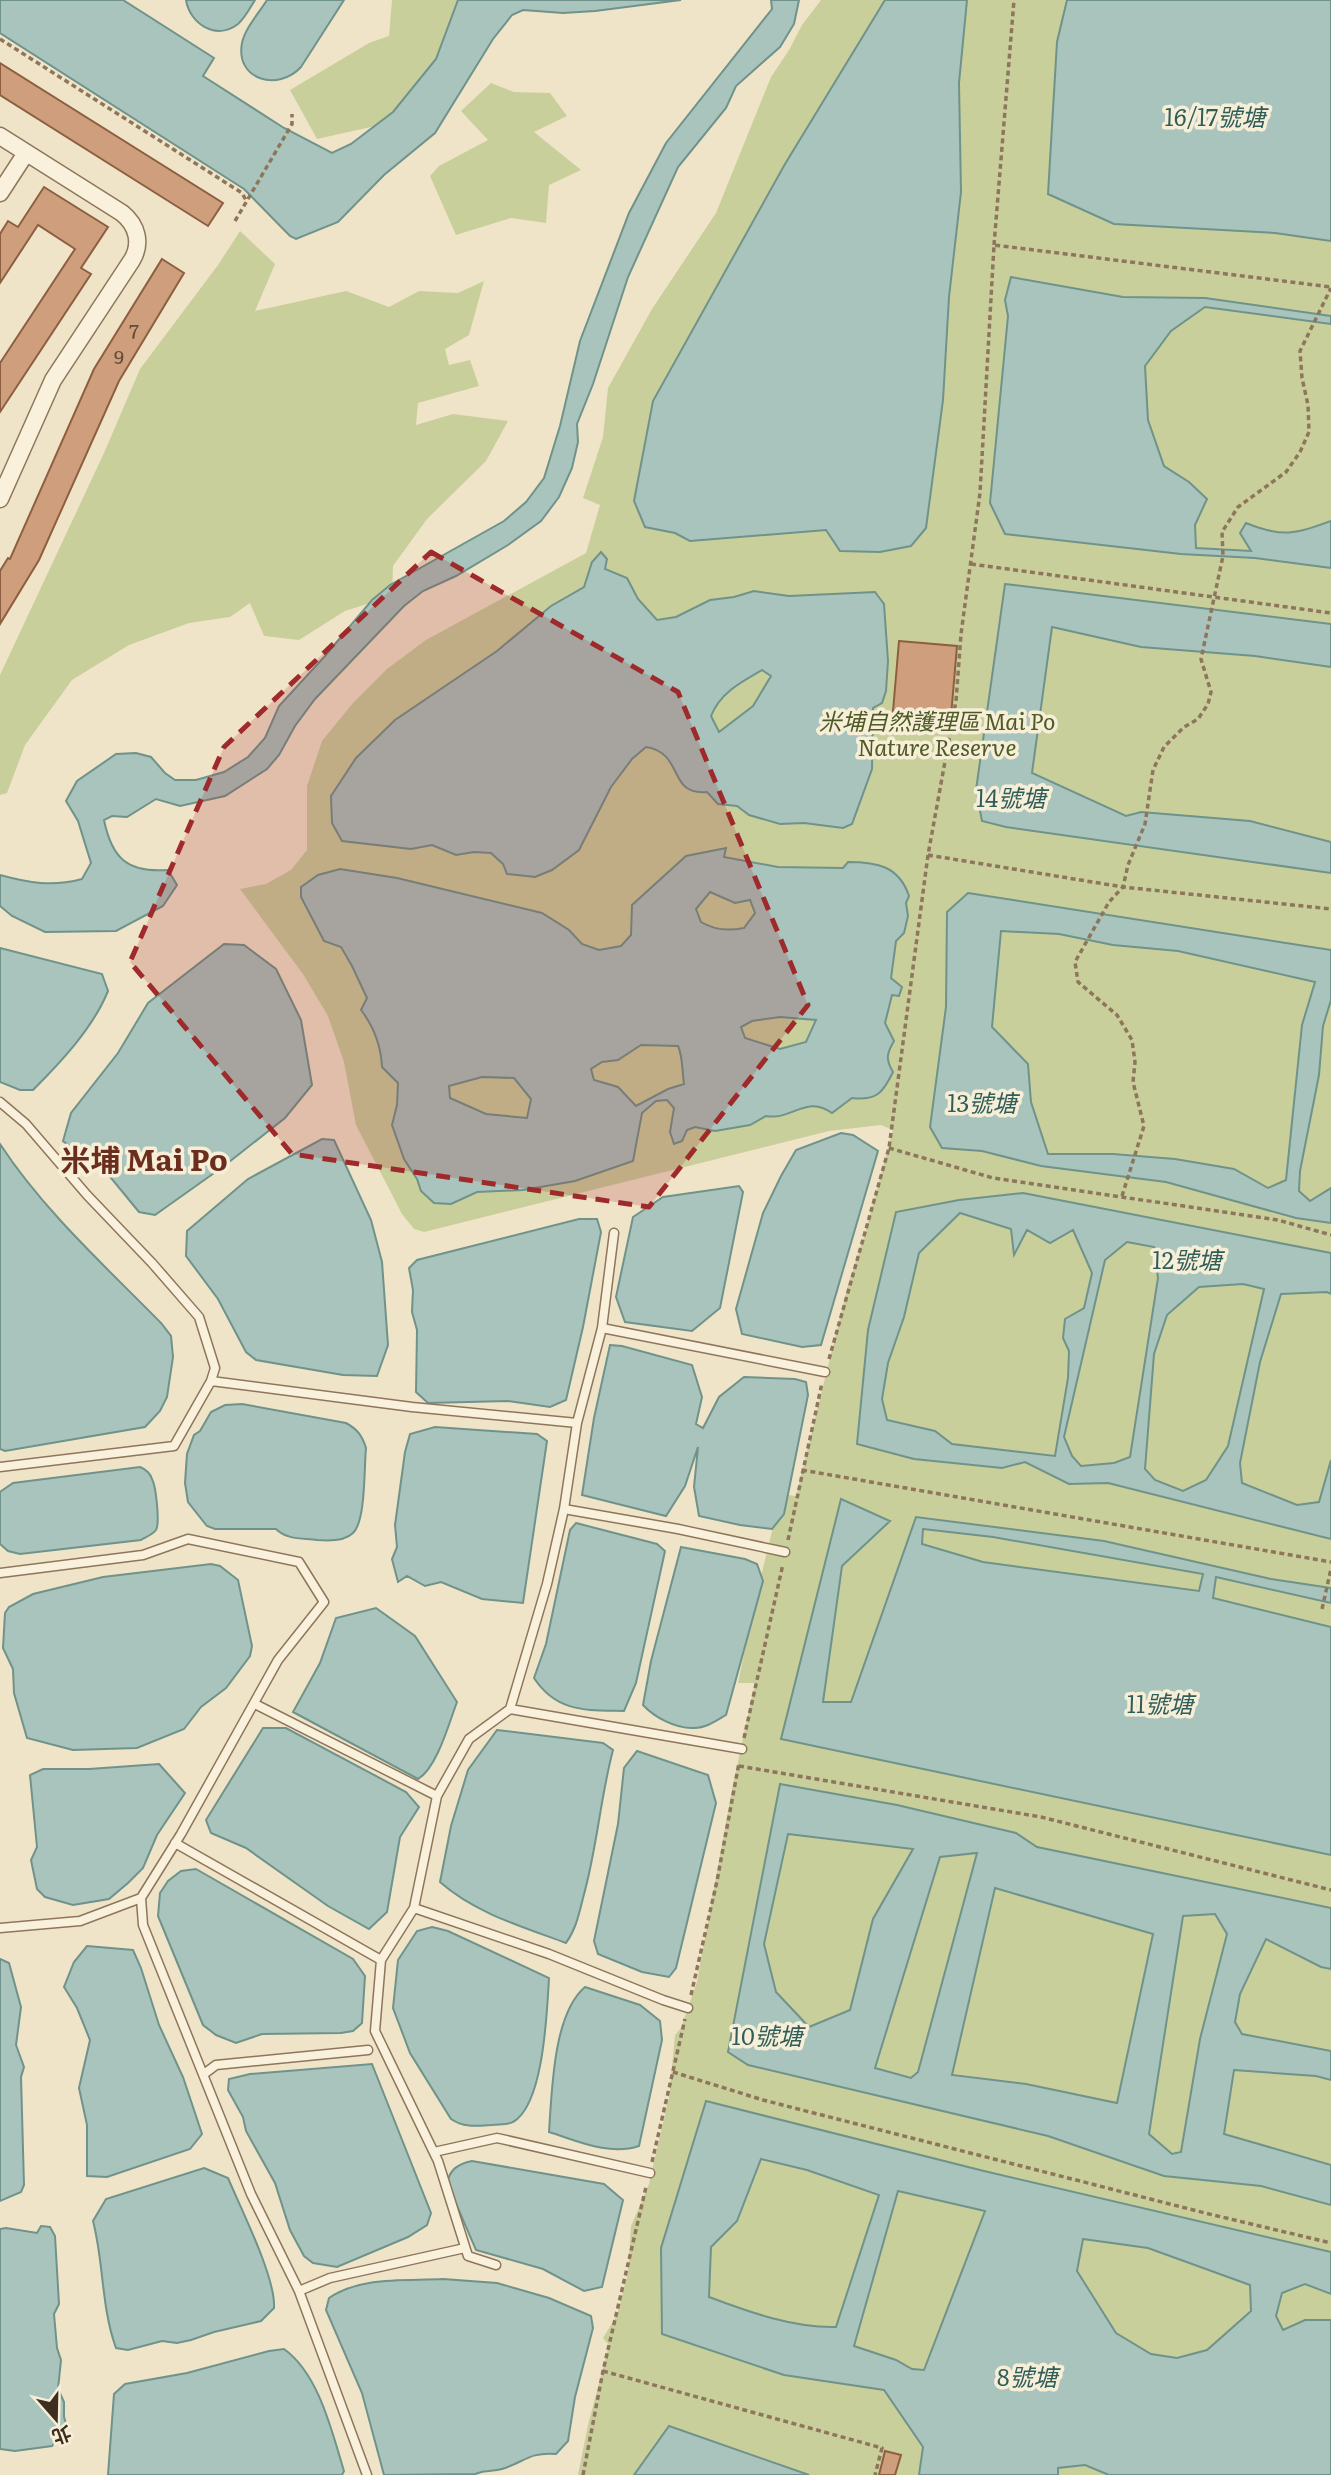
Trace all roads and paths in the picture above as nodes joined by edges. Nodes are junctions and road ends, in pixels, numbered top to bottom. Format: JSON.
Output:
{"nodes":[{"id":1,"x":1014,"y":0,"type":"edge"},
{"id":2,"x":0,"y":39,"type":"edge"},
{"id":3,"x":292,"y":114,"type":"dead end"},
{"id":4,"x":0,"y":136,"type":"edge"},
{"id":5,"x":26,"y":153,"type":"junction"},
{"id":6,"x":0,"y":193,"type":"edge"},
{"id":7,"x":247,"y":202,"type":"junction"},
{"id":8,"x":235,"y":221,"type":"dead end"},
{"id":9,"x":994,"y":245,"type":"junction"},
{"id":10,"x":1331,"y":287,"type":"edge"},
{"id":11,"x":0,"y":499,"type":"edge"},
{"id":12,"x":971,"y":564,"type":"junction"},
{"id":13,"x":1331,"y":613,"type":"edge"},
{"id":14,"x":928,"y":855,"type":"junction"},
{"id":15,"x":1123,"y":887,"type":"junction"},
{"id":16,"x":1331,"y":909,"type":"edge"},
{"id":17,"x":0,"y":1102,"type":"edge"},
{"id":18,"x":888,"y":1148,"type":"junction"},
{"id":19,"x":1122,"y":1196,"type":"junction"},
{"id":20,"x":614,"y":1233,"type":"dead end"},
{"id":21,"x":1331,"y":1236,"type":"edge"},
{"id":22,"x":602,"y":1328,"type":"junction"},
{"id":23,"x":825,"y":1372,"type":"junction"},
{"id":24,"x":211,"y":1381,"type":"junction"},
{"id":25,"x":578,"y":1423,"type":"junction"},
{"id":26,"x":0,"y":1467,"type":"edge"},
{"id":27,"x":802,"y":1469,"type":"junction"},
{"id":28,"x":564,"y":1509,"type":"junction"},
{"id":29,"x":785,"y":1552,"type":"junction"},
{"id":30,"x":1331,"y":1562,"type":"edge"},
{"id":31,"x":1331,"y":1569,"type":"edge"},
{"id":32,"x":0,"y":1573,"type":"edge"},
{"id":33,"x":1322,"y":1609,"type":"dead end"},
{"id":34,"x":255,"y":1703,"type":"junction"},
{"id":35,"x":510,"y":1709,"type":"junction"},
{"id":36,"x":742,"y":1749,"type":"junction"},
{"id":37,"x":739,"y":1766,"type":"junction"},
{"id":38,"x":437,"y":1796,"type":"junction"},
{"id":39,"x":175,"y":1843,"type":"junction"},
{"id":40,"x":1331,"y":1891,"type":"edge"},
{"id":41,"x":141,"y":1898,"type":"junction"},
{"id":42,"x":414,"y":1908,"type":"junction"},
{"id":43,"x":0,"y":1928,"type":"edge"},
{"id":44,"x":381,"y":1960,"type":"junction"},
{"id":45,"x":688,"y":2008,"type":"junction"},
{"id":46,"x":368,"y":2050,"type":"dead end"},
{"id":47,"x":673,"y":2072,"type":"junction"},
{"id":48,"x":204,"y":2074,"type":"junction"},
{"id":49,"x":434,"y":2152,"type":"junction"},
{"id":50,"x":650,"y":2173,"type":"junction"},
{"id":51,"x":1331,"y":2243,"type":"edge"},
{"id":52,"x":465,"y":2248,"type":"junction"},
{"id":53,"x":496,"y":2265,"type":"dead end"},
{"id":54,"x":299,"y":2291,"type":"junction"},
{"id":55,"x":603,"y":2371,"type":"junction"},
{"id":56,"x":367,"y":2475,"type":"edge"},
{"id":57,"x":583,"y":2475,"type":"edge"},
{"id":58,"x":875,"y":2475,"type":"edge"}],
"edges":[{"from":1,"to":9,"type":"path"},
{"from":2,"to":7,"type":"path"},
{"from":3,"to":7,"type":"path"},
{"from":4,"to":5,"type":"street"},
{"from":5,"to":6,"type":"street"},
{"from":5,"to":11,"type":"street"},
{"from":7,"to":8,"type":"path"},
{"from":9,"to":10,"type":"path"},
{"from":9,"to":12,"type":"path"},
{"from":10,"to":15,"type":"path"},
{"from":12,"to":13,"type":"path"},
{"from":12,"to":14,"type":"path"},
{"from":14,"to":15,"type":"path"},
{"from":14,"to":18,"type":"path"},
{"from":15,"to":16,"type":"path"},
{"from":15,"to":19,"type":"path"},
{"from":17,"to":24,"type":"lane"},
{"from":18,"to":19,"type":"path"},
{"from":18,"to":23,"type":"path"},
{"from":19,"to":21,"type":"path"},
{"from":20,"to":22,"type":"lane"},
{"from":22,"to":23,"type":"lane"},
{"from":22,"to":25,"type":"lane"},
{"from":23,"to":27,"type":"path"},
{"from":24,"to":25,"type":"lane"},
{"from":24,"to":26,"type":"lane"},
{"from":25,"to":28,"type":"lane"},
{"from":27,"to":29,"type":"path"},
{"from":27,"to":30,"type":"path"},
{"from":28,"to":29,"type":"lane"},
{"from":28,"to":35,"type":"lane"},
{"from":29,"to":36,"type":"path"},
{"from":31,"to":33,"type":"path"},
{"from":32,"to":34,"type":"lane"},
{"from":34,"to":38,"type":"lane"},
{"from":34,"to":39,"type":"lane"},
{"from":35,"to":36,"type":"lane"},
{"from":35,"to":38,"type":"lane"},
{"from":36,"to":37,"type":"path"},
{"from":37,"to":40,"type":"path"},
{"from":37,"to":45,"type":"path"},
{"from":38,"to":42,"type":"lane"},
{"from":39,"to":41,"type":"lane"},
{"from":39,"to":44,"type":"lane"},
{"from":41,"to":43,"type":"lane"},
{"from":41,"to":48,"type":"lane"},
{"from":42,"to":44,"type":"lane"},
{"from":42,"to":45,"type":"lane"},
{"from":44,"to":49,"type":"lane"},
{"from":45,"to":47,"type":"path"},
{"from":46,"to":48,"type":"lane"},
{"from":47,"to":50,"type":"path"},
{"from":47,"to":51,"type":"path"},
{"from":48,"to":54,"type":"lane"},
{"from":49,"to":50,"type":"lane"},
{"from":49,"to":52,"type":"lane"},
{"from":50,"to":55,"type":"path"},
{"from":52,"to":53,"type":"lane"},
{"from":52,"to":54,"type":"lane"},
{"from":54,"to":56,"type":"lane"},
{"from":55,"to":57,"type":"path"},
{"from":55,"to":58,"type":"path"}]}
